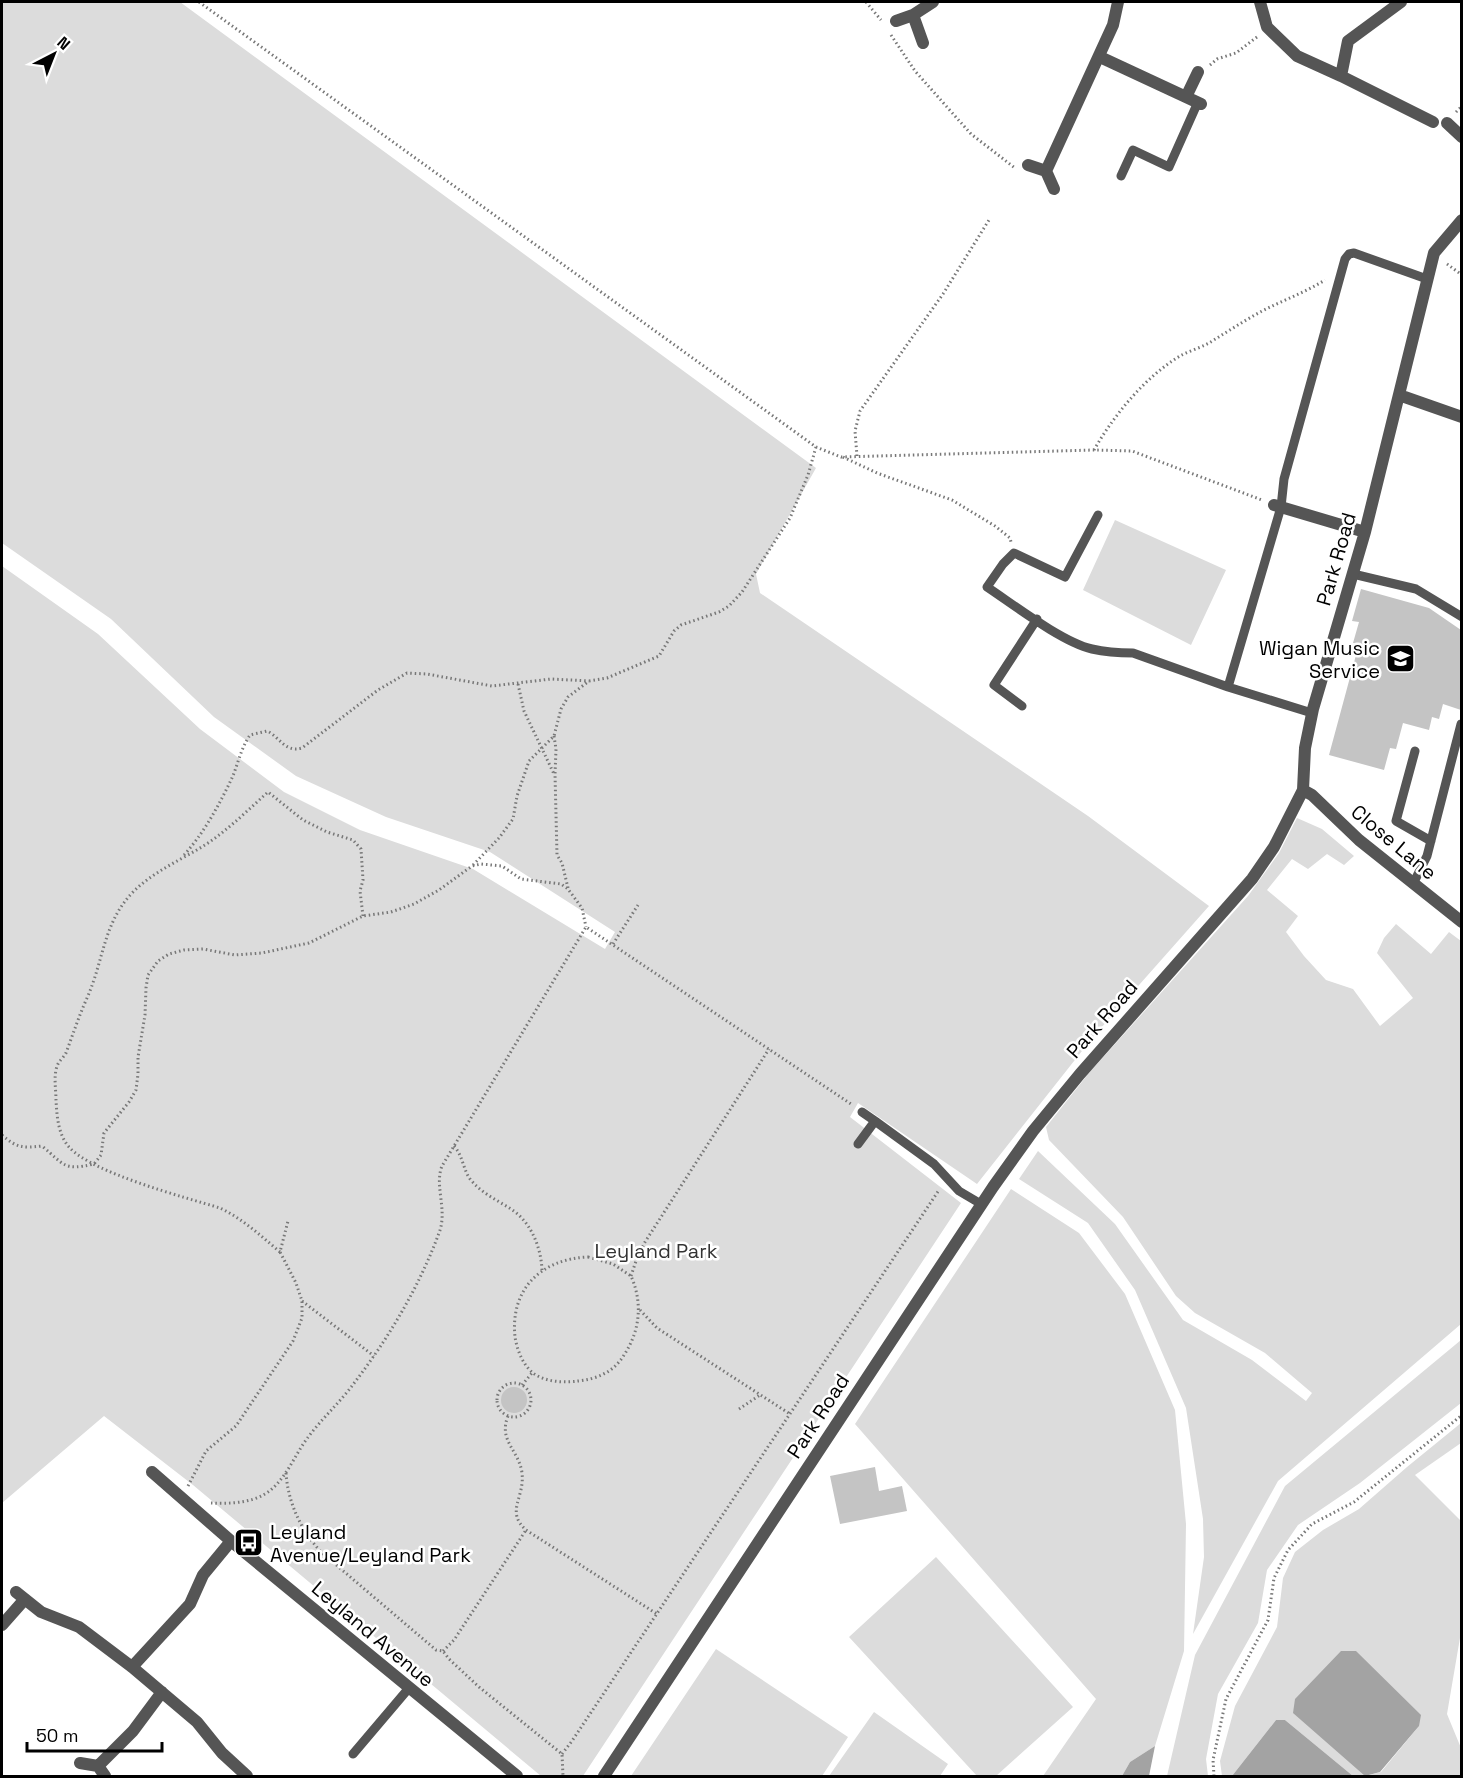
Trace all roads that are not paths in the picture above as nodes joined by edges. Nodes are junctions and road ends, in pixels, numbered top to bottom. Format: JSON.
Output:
{"nodes":[{"id":1,"x":933,"y":2,"type":"edge"},
{"id":2,"x":1118,"y":2,"type":"edge"},
{"id":3,"x":1260,"y":2,"type":"edge"},
{"id":4,"x":1401,"y":2,"type":"edge"},
{"id":5,"x":913,"y":15,"type":"junction"},
{"id":6,"x":897,"y":21,"type":"dead end"},
{"id":7,"x":923,"y":43,"type":"dead end"},
{"id":8,"x":1100,"y":57,"type":"junction"},
{"id":9,"x":1198,"y":72,"type":"road end"},
{"id":10,"x":1341,"y":76,"type":"junction"},
{"id":11,"x":1195,"y":101,"type":"junction"},
{"id":12,"x":1433,"y":122,"type":"dead end"},
{"id":13,"x":1447,"y":123,"type":"dead end"},
{"id":14,"x":1461,"y":137,"type":"edge"},
{"id":15,"x":1028,"y":165,"type":"road end"},
{"id":16,"x":1046,"y":171,"type":"junction"},
{"id":17,"x":1121,"y":176,"type":"dead end"},
{"id":18,"x":1054,"y":189,"type":"dead end"},
{"id":19,"x":1461,"y":220,"type":"edge"},
{"id":20,"x":1427,"y":279,"type":"junction"},
{"id":21,"x":1399,"y":395,"type":"junction"},
{"id":22,"x":1461,"y":417,"type":"edge"},
{"id":23,"x":1278,"y":506,"type":"junction"},
{"id":24,"x":1098,"y":515,"type":"dead end"},
{"id":25,"x":1365,"y":532,"type":"junction"},
{"id":26,"x":1353,"y":574,"type":"junction"},
{"id":27,"x":1461,"y":617,"type":"edge"},
{"id":28,"x":1037,"y":619,"type":"junction"},
{"id":29,"x":1228,"y":687,"type":"junction"},
{"id":30,"x":1022,"y":706,"type":"dead end"},
{"id":31,"x":1312,"y":713,"type":"junction"},
{"id":32,"x":1461,"y":724,"type":"edge"},
{"id":33,"x":1415,"y":751,"type":"dead end"},
{"id":34,"x":1303,"y":790,"type":"junction"},
{"id":35,"x":1431,"y":841,"type":"junction"},
{"id":36,"x":1413,"y":884,"type":"junction"},
{"id":37,"x":1460,"y":917,"type":"edge"},
{"id":38,"x":862,"y":1113,"type":"road end"},
{"id":39,"x":875,"y":1121,"type":"junction"},
{"id":40,"x":858,"y":1144,"type":"dead end"},
{"id":41,"x":981,"y":1204,"type":"junction"},
{"id":42,"x":152,"y":1472,"type":"dead end"},
{"id":43,"x":231,"y":1541,"type":"junction"},
{"id":44,"x":2,"y":1625,"type":"edge"},
{"id":45,"x":132,"y":1667,"type":"junction"},
{"id":46,"x":409,"y":1688,"type":"junction"},
{"id":47,"x":162,"y":1692,"type":"junction"},
{"id":48,"x":353,"y":1754,"type":"dead end"},
{"id":49,"x":80,"y":1763,"type":"dead end"},
{"id":50,"x":101,"y":1771,"type":"edge"},
{"id":51,"x":247,"y":1776,"type":"edge"},
{"id":52,"x":517,"y":1776,"type":"edge"},
{"id":53,"x":604,"y":1776,"type":"edge"}],
"edges":[{"from":1,"to":5,"type":"street"},
{"from":2,"to":8,"type":"street"},
{"from":3,"to":10,"type":"street"},
{"from":4,"to":10,"type":"street"},
{"from":5,"to":6,"type":"street"},
{"from":5,"to":7,"type":"street"},
{"from":8,"to":11,"type":"street"},
{"from":8,"to":16,"type":"street"},
{"from":9,"to":11,"type":"street"},
{"from":10,"to":12,"type":"street"},
{"from":11,"to":17,"type":"lane"},
{"from":13,"to":14,"type":"street"},
{"from":15,"to":16,"type":"street"},
{"from":16,"to":18,"type":"street"},
{"from":19,"to":20,"type":"street","name":"Park Road"},
{"from":20,"to":21,"type":"street","name":"Park Road"},
{"from":20,"to":23,"type":"lane"},
{"from":21,"to":22,"type":"street"},
{"from":21,"to":25,"type":"street","name":"Park Road"},
{"from":23,"to":25,"type":"street"},
{"from":23,"to":29,"type":"lane"},
{"from":24,"to":28,"type":"lane"},
{"from":25,"to":26,"type":"street","name":"Park Road"},
{"from":26,"to":27,"type":"lane"},
{"from":26,"to":31,"type":"street","name":"Park Road"},
{"from":28,"to":29,"type":"lane"},
{"from":28,"to":30,"type":"lane"},
{"from":29,"to":31,"type":"lane"},
{"from":31,"to":34,"type":"street","name":"Park Road"},
{"from":32,"to":35,"type":"lane"},
{"from":33,"to":35,"type":"lane"},
{"from":34,"to":36,"type":"street","name":"Close Lane"},
{"from":34,"to":41,"type":"street","name":"Park Road"},
{"from":35,"to":36,"type":"lane"},
{"from":36,"to":37,"type":"street","name":"Close Lane"},
{"from":38,"to":39,"type":"lane"},
{"from":39,"to":40,"type":"lane"},
{"from":39,"to":41,"type":"lane"},
{"from":41,"to":53,"type":"street","name":"Park Road"},
{"from":42,"to":43,"type":"street","name":"Leyland Avenue"},
{"from":43,"to":45,"type":"street"},
{"from":43,"to":46,"type":"street","name":"Leyland Avenue"},
{"from":44,"to":45,"type":"street"},
{"from":45,"to":47,"type":"street"},
{"from":46,"to":48,"type":"lane"},
{"from":46,"to":52,"type":"street","name":"Leyland Avenue"},
{"from":47,"to":50,"type":"street"},
{"from":47,"to":51,"type":"street"},
{"from":49,"to":50,"type":"street"}]}
